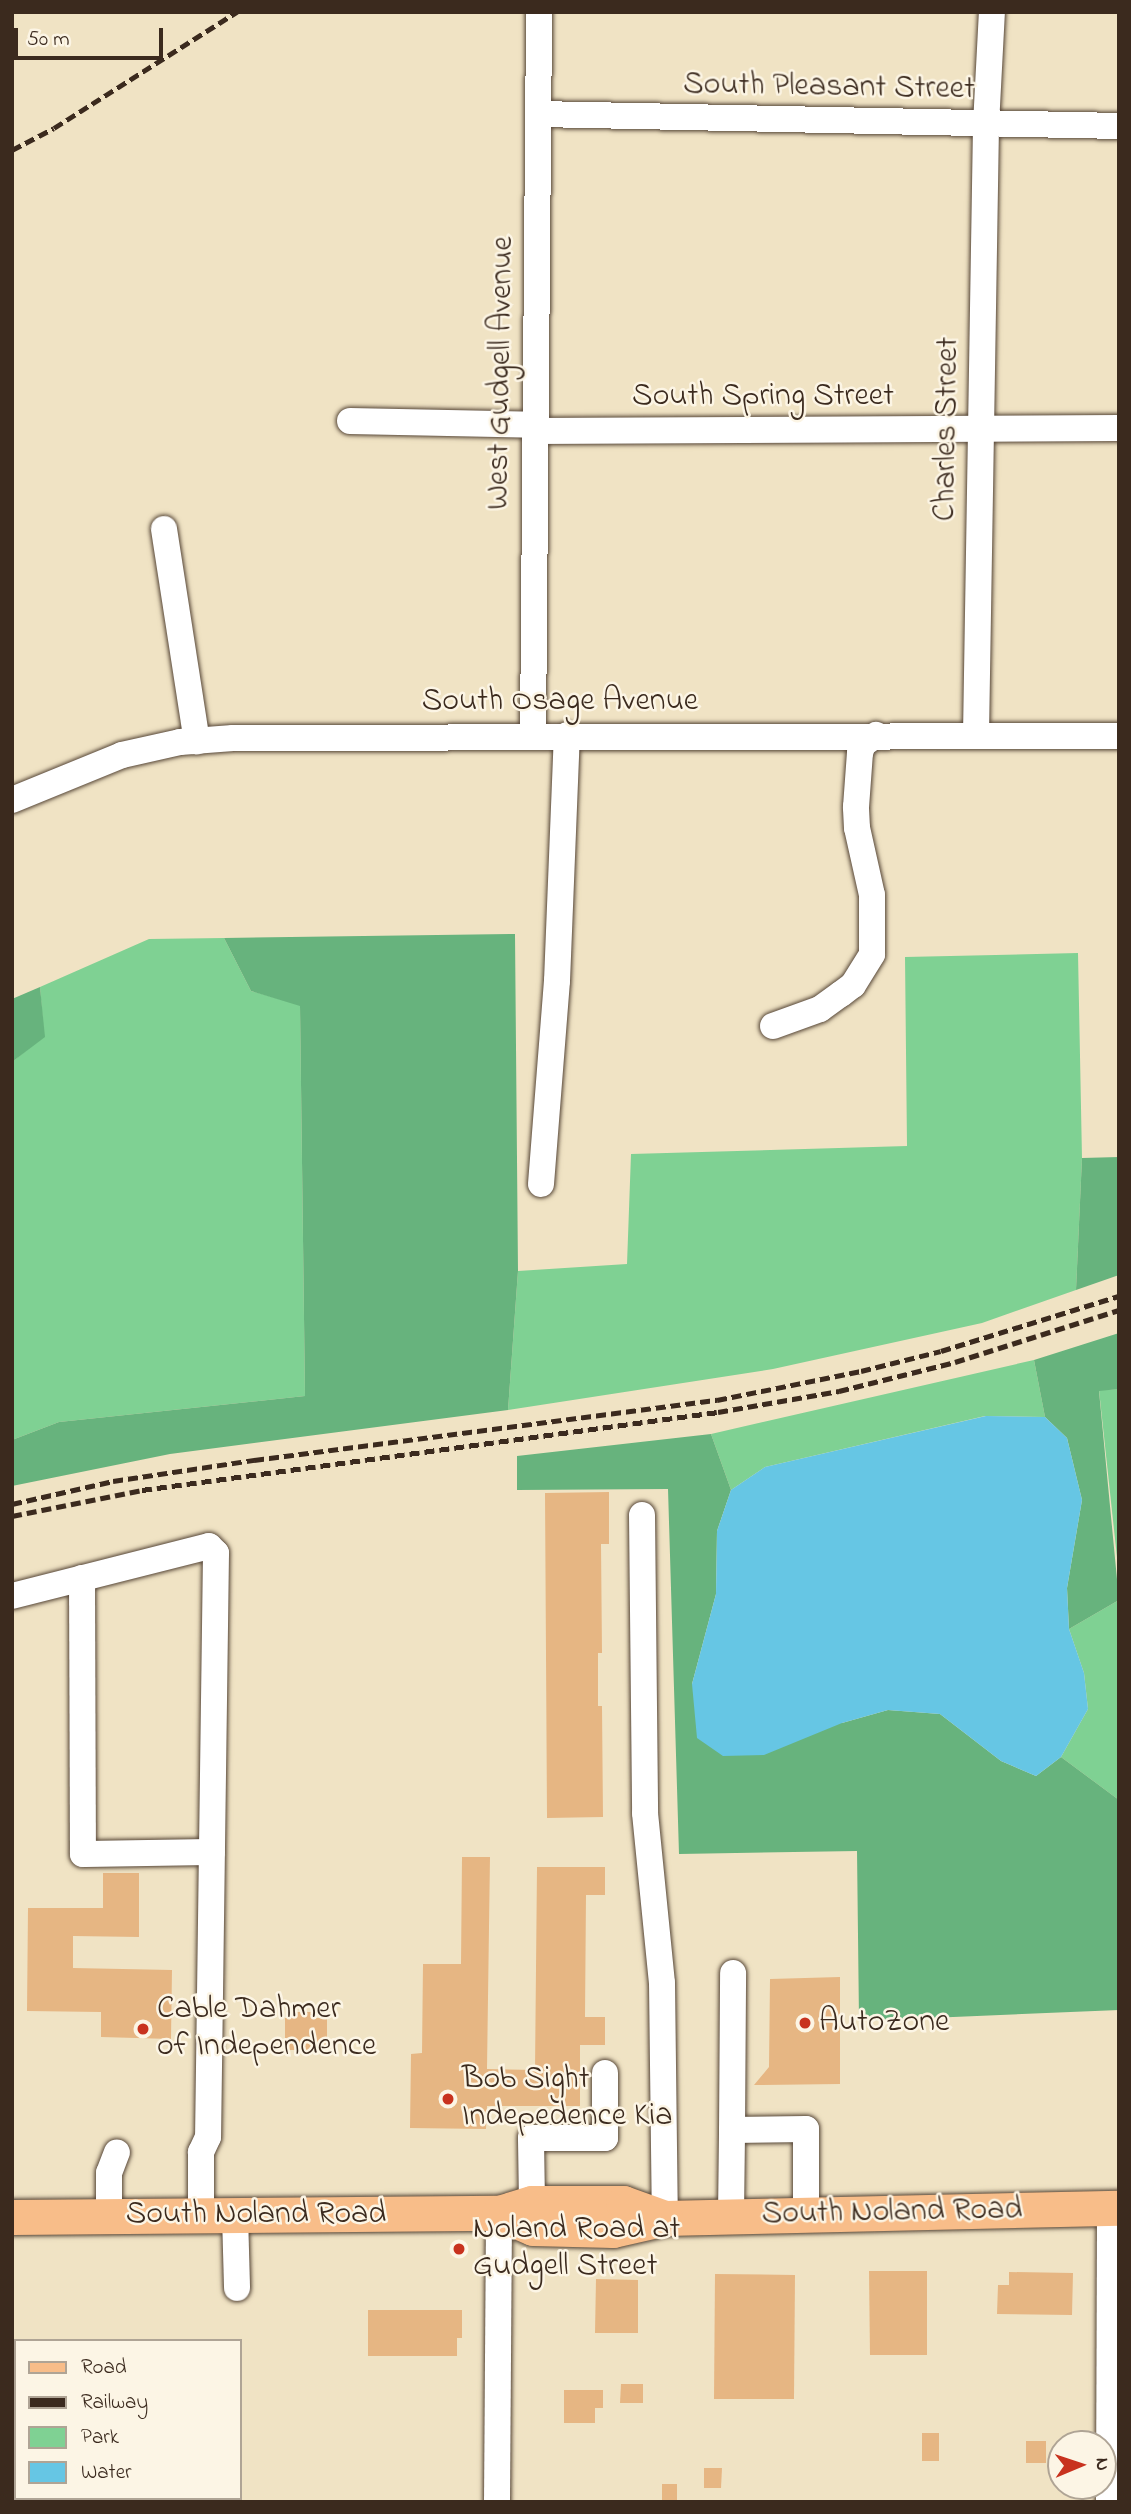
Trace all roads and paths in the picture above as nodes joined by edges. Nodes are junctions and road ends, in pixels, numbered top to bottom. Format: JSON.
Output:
{"nodes":[{"id":1,"x":539,"y":12,"type":"edge"},
{"id":2,"x":992,"y":12,"type":"edge"},
{"id":3,"x":538,"y":114,"type":"junction"},
{"id":4,"x":986,"y":125,"type":"junction"},
{"id":5,"x":1119,"y":126,"type":"edge"},
{"id":6,"x":350,"y":421,"type":"dead end"},
{"id":7,"x":534,"y":428,"type":"junction"},
{"id":8,"x":1119,"y":428,"type":"edge"},
{"id":9,"x":982,"y":429,"type":"junction"},
{"id":10,"x":164,"y":529,"type":"dead end"},
{"id":11,"x":533,"y":735,"type":"junction"},
{"id":12,"x":568,"y":735,"type":"junction"},
{"id":13,"x":876,"y":735,"type":"junction"},
{"id":14,"x":976,"y":735,"type":"junction"},
{"id":15,"x":1119,"y":736,"type":"edge"},
{"id":16,"x":197,"y":741,"type":"junction"},
{"id":17,"x":12,"y":800,"type":"edge"},
{"id":18,"x":774,"y":1026,"type":"dead end"},
{"id":19,"x":541,"y":1184,"type":"dead end"},
{"id":20,"x":642,"y":1515,"type":"dead end"},
{"id":21,"x":82,"y":1578,"type":"junction"},
{"id":22,"x":12,"y":1596,"type":"edge"},
{"id":23,"x":212,"y":1852,"type":"junction"},
{"id":24,"x":733,"y":1973,"type":"dead end"},
{"id":25,"x":605,"y":2073,"type":"dead end"},
{"id":26,"x":733,"y":2130,"type":"junction"},
{"id":27,"x":117,"y":2152,"type":"dead end"},
{"id":28,"x":532,"y":2203,"type":"junction"},
{"id":29,"x":1114,"y":2208,"type":"edge"},
{"id":30,"x":499,"y":2213,"type":"junction"},
{"id":31,"x":201,"y":2215,"type":"junction"},
{"id":32,"x":235,"y":2215,"type":"junction"},
{"id":33,"x":806,"y":2215,"type":"junction"},
{"id":34,"x":109,"y":2216,"type":"junction"},
{"id":35,"x":731,"y":2216,"type":"junction"},
{"id":36,"x":12,"y":2217,"type":"edge"},
{"id":37,"x":665,"y":2218,"type":"junction"},
{"id":38,"x":237,"y":2288,"type":"dead end"},
{"id":39,"x":1114,"y":2395,"type":"edge"},
{"id":40,"x":497,"y":2502,"type":"edge"},
{"id":41,"x":1109,"y":2502,"type":"edge"}],
"edges":[{"from":1,"to":3,"type":"street","name":"West Gudgell Avenue"},
{"from":2,"to":4,"type":"street","name":"Charles Street"},
{"from":3,"to":4,"type":"street","name":"South Pleasant Street"},
{"from":3,"to":7,"type":"street","name":"West Gudgell Avenue"},
{"from":4,"to":5,"type":"street","name":"South Pleasant Street"},
{"from":4,"to":9,"type":"street","name":"Charles Street"},
{"from":6,"to":7,"type":"street","name":"South Spring Street"},
{"from":7,"to":9,"type":"street","name":"South Spring Street"},
{"from":7,"to":11,"type":"street","name":"West Gudgell Avenue"},
{"from":8,"to":9,"type":"street","name":"South Spring Street"},
{"from":9,"to":14,"type":"street","name":"Charles Street"},
{"from":10,"to":16,"type":"street"},
{"from":11,"to":12,"type":"street","name":"South Osage Avenue"},
{"from":11,"to":16,"type":"street","name":"South Osage Avenue"},
{"from":12,"to":13,"type":"street","name":"South Osage Avenue"},
{"from":12,"to":19,"type":"street"},
{"from":13,"to":14,"type":"street","name":"South Osage Avenue"},
{"from":13,"to":18,"type":"street"},
{"from":14,"to":15,"type":"street","name":"South Osage Avenue"},
{"from":16,"to":17,"type":"street","name":"South Osage Avenue"},
{"from":20,"to":37,"type":"street"},
{"from":21,"to":22,"type":"street"},
{"from":21,"to":23,"type":"street"},
{"from":21,"to":23,"type":"street"},
{"from":23,"to":31,"type":"street"},
{"from":24,"to":26,"type":"street"},
{"from":25,"to":28,"type":"street"},
{"from":26,"to":33,"type":"street"},
{"from":26,"to":35,"type":"street"},
{"from":27,"to":34,"type":"street"},
{"from":28,"to":30,"type":"main road","name":"South Noland Road"},
{"from":28,"to":37,"type":"main road","name":"South Noland Road"},
{"from":29,"to":33,"type":"main road","name":"South Noland Road"},
{"from":29,"to":39,"type":"street"},
{"from":30,"to":32,"type":"main road","name":"South Noland Road"},
{"from":30,"to":37,"type":"main road","name":"South Noland Road"},
{"from":30,"to":40,"type":"street"},
{"from":31,"to":32,"type":"main road","name":"South Noland Road"},
{"from":31,"to":34,"type":"main road","name":"South Noland Road"},
{"from":32,"to":38,"type":"street"},
{"from":33,"to":35,"type":"main road","name":"South Noland Road"},
{"from":34,"to":36,"type":"main road","name":"South Noland Road"},
{"from":35,"to":37,"type":"main road","name":"South Noland Road"},
{"from":39,"to":41,"type":"street"}]}
